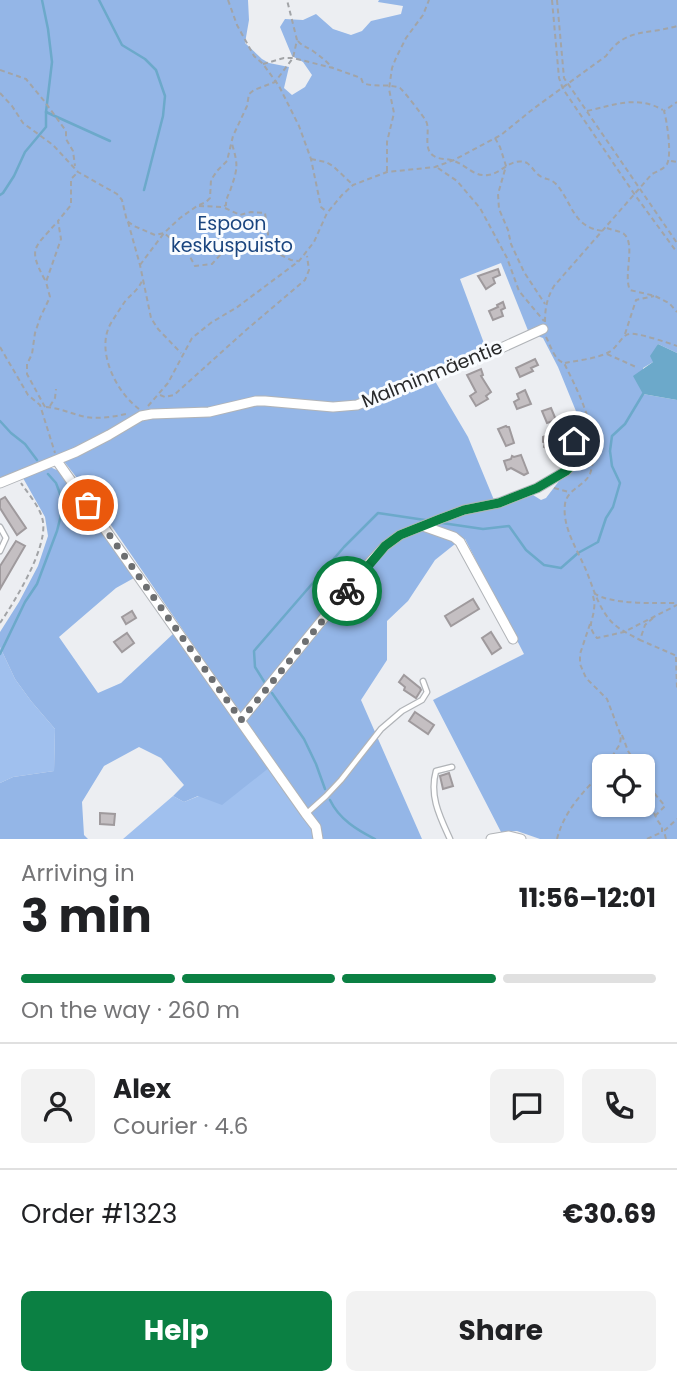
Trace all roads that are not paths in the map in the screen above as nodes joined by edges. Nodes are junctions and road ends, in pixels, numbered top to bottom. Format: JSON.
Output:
{"nodes":[{"id":1,"x":544,"y":325,"type":"road end"},
{"id":2,"x":565,"y":422,"type":"dead end"},
{"id":3,"x":57,"y":461,"type":"junction"},
{"id":4,"x":0,"y":483,"type":"edge"},
{"id":5,"x":423,"y":526,"type":"junction"},
{"id":6,"x":0,"y":527,"type":"edge"},
{"id":7,"x":3,"y":536,"type":"edge"},
{"id":8,"x":0,"y":551,"type":"edge"},
{"id":9,"x":513,"y":639,"type":"dead end"},
{"id":10,"x":423,"y":681,"type":"dead end"},
{"id":11,"x":241,"y":720,"type":"junction"},
{"id":12,"x":452,"y":767,"type":"dead end"},
{"id":13,"x":306,"y":814,"type":"junction"},
{"id":14,"x":318,"y":839,"type":"edge"},
{"id":15,"x":450,"y":839,"type":"edge"},
{"id":16,"x":491,"y":839,"type":"edge"},
{"id":17,"x":521,"y":839,"type":"edge"}],
"edges":[{"from":1,"to":3,"type":"street","name":"Malminmäentie"},
{"from":2,"to":5,"type":"street"},
{"from":3,"to":4,"type":"street","name":"Malminmäentie"},
{"from":3,"to":11,"type":"street"},
{"from":5,"to":9,"type":"street"},
{"from":5,"to":11,"type":"street"},
{"from":6,"to":7,"type":"lane"},
{"from":7,"to":8,"type":"lane"},
{"from":10,"to":13,"type":"lane"},
{"from":11,"to":13,"type":"street"},
{"from":12,"to":15,"type":"lane"},
{"from":13,"to":14,"type":"street"},
{"from":16,"to":17,"type":"street"}]}
